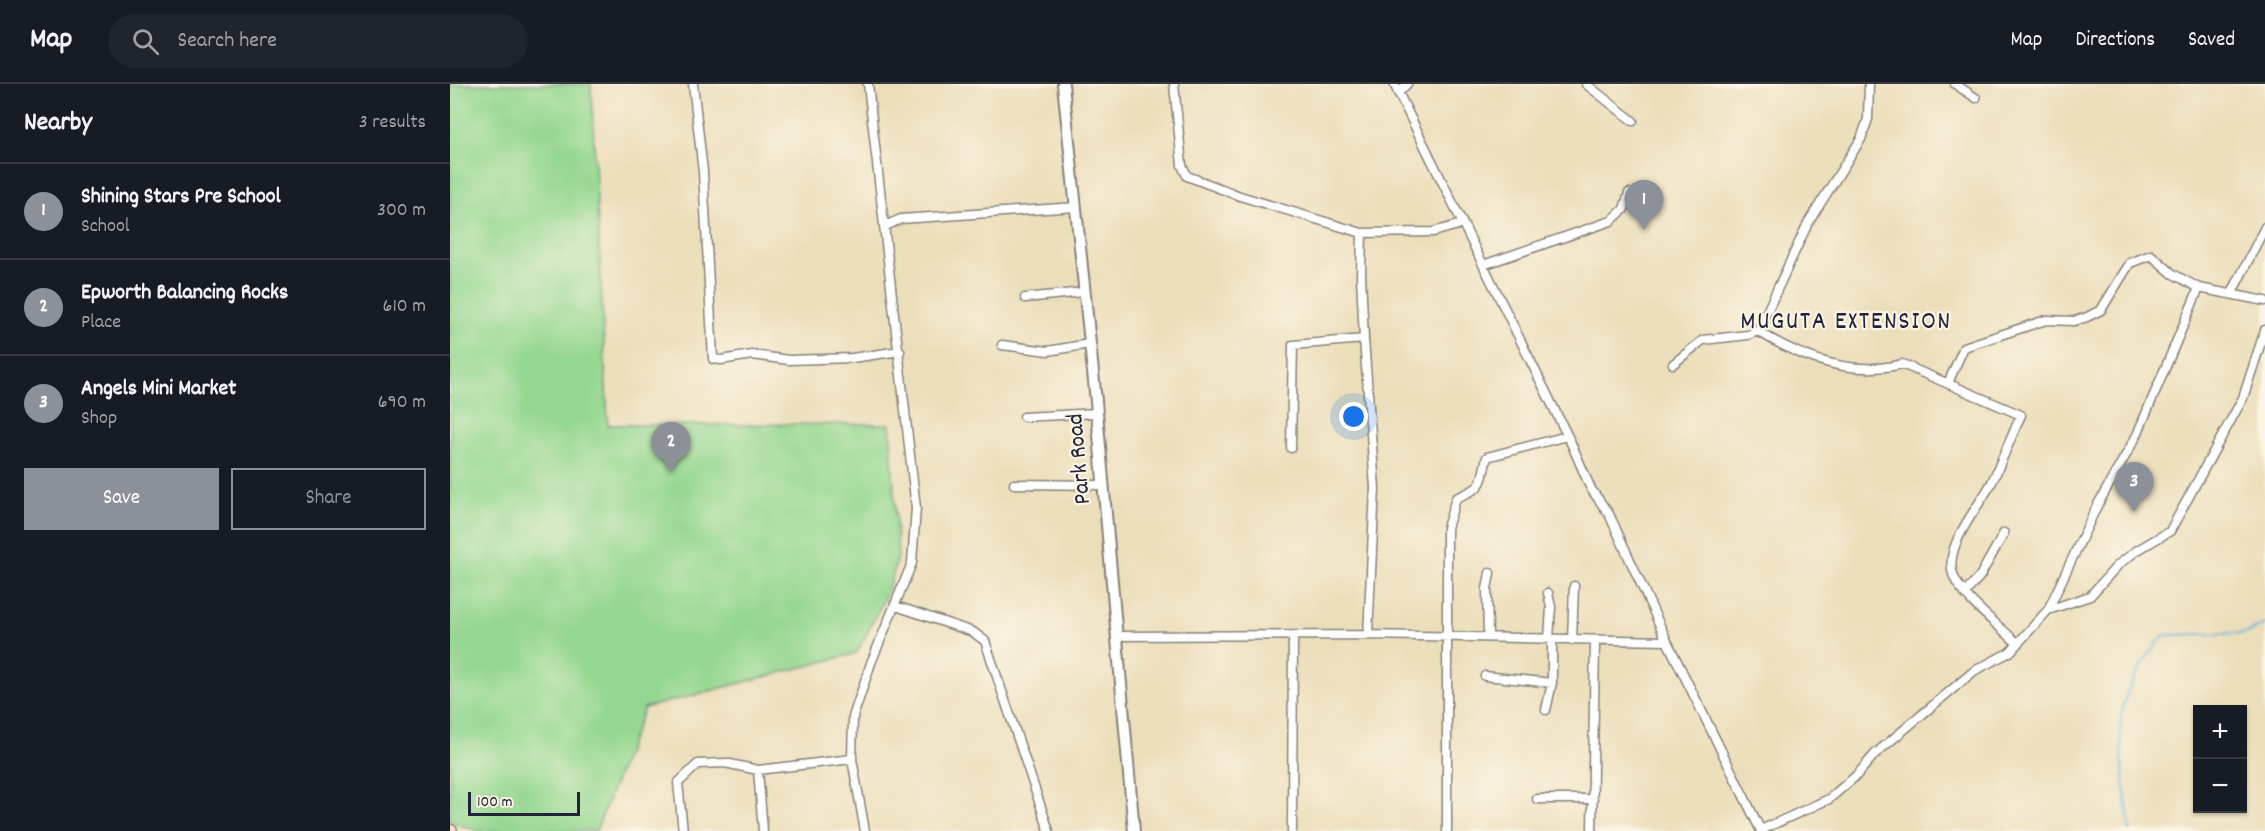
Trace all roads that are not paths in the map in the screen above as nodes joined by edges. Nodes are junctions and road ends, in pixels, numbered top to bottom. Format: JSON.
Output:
{"nodes":[{"id":1,"x":693,"y":84,"type":"edge"},
{"id":2,"x":868,"y":84,"type":"edge"},
{"id":3,"x":1063,"y":84,"type":"edge"},
{"id":4,"x":1174,"y":84,"type":"edge"},
{"id":5,"x":1394,"y":84,"type":"edge"},
{"id":6,"x":1407,"y":84,"type":"edge"},
{"id":7,"x":1586,"y":84,"type":"edge"},
{"id":8,"x":1869,"y":84,"type":"edge"},
{"id":9,"x":1956,"y":84,"type":"edge"},
{"id":10,"x":1398,"y":93,"type":"junction"},
{"id":11,"x":1976,"y":98,"type":"dead end"},
{"id":12,"x":1633,"y":121,"type":"dead end"},
{"id":13,"x":1629,"y":193,"type":"dead end"},
{"id":14,"x":1076,"y":207,"type":"junction"},
{"id":15,"x":1462,"y":224,"type":"junction"},
{"id":16,"x":885,"y":226,"type":"junction"},
{"id":17,"x":2265,"y":227,"type":"edge"},
{"id":18,"x":1362,"y":233,"type":"junction"},
{"id":19,"x":1483,"y":264,"type":"junction"},
{"id":20,"x":2199,"y":288,"type":"junction"},
{"id":21,"x":1084,"y":292,"type":"junction"},
{"id":22,"x":2232,"y":293,"type":"junction"},
{"id":23,"x":1024,"y":298,"type":"dead end"},
{"id":24,"x":2265,"y":302,"type":"edge"},
{"id":25,"x":2265,"y":330,"type":"edge"},
{"id":26,"x":1758,"y":331,"type":"junction"},
{"id":27,"x":1364,"y":339,"type":"junction"},
{"id":28,"x":1089,"y":344,"type":"junction"},
{"id":29,"x":1002,"y":345,"type":"dead end"},
{"id":30,"x":900,"y":351,"type":"junction"},
{"id":31,"x":1673,"y":364,"type":"dead end"},
{"id":32,"x":1948,"y":383,"type":"junction"},
{"id":33,"x":1097,"y":413,"type":"junction"},
{"id":34,"x":1024,"y":417,"type":"dead end"},
{"id":35,"x":1567,"y":436,"type":"junction"},
{"id":36,"x":1291,"y":448,"type":"dead end"},
{"id":37,"x":1014,"y":484,"type":"dead end"},
{"id":38,"x":1103,"y":485,"type":"junction"},
{"id":39,"x":2004,"y":533,"type":"dead end"},
{"id":40,"x":1490,"y":573,"type":"dead end"},
{"id":41,"x":1574,"y":586,"type":"dead end"},
{"id":42,"x":1548,"y":593,"type":"dead end"},
{"id":43,"x":1965,"y":593,"type":"junction"},
{"id":44,"x":896,"y":606,"type":"junction"},
{"id":45,"x":2048,"y":609,"type":"junction"},
{"id":46,"x":1368,"y":635,"type":"junction"},
{"id":47,"x":1117,"y":636,"type":"junction"},
{"id":48,"x":1293,"y":636,"type":"junction"},
{"id":49,"x":1446,"y":636,"type":"junction"},
{"id":50,"x":1488,"y":637,"type":"junction"},
{"id":51,"x":1550,"y":639,"type":"junction"},
{"id":52,"x":1572,"y":640,"type":"junction"},
{"id":53,"x":1595,"y":641,"type":"junction"},
{"id":54,"x":1667,"y":642,"type":"junction"},
{"id":55,"x":2017,"y":643,"type":"junction"},
{"id":56,"x":1485,"y":676,"type":"dead end"},
{"id":57,"x":1552,"y":683,"type":"junction"},
{"id":58,"x":1546,"y":710,"type":"dead end"},
{"id":59,"x":852,"y":759,"type":"junction"},
{"id":60,"x":758,"y":770,"type":"junction"},
{"id":61,"x":1537,"y":799,"type":"dead end"},
{"id":62,"x":1593,"y":799,"type":"junction"},
{"id":63,"x":683,"y":831,"type":"edge"},
{"id":64,"x":763,"y":831,"type":"edge"},
{"id":65,"x":865,"y":831,"type":"edge"},
{"id":66,"x":1049,"y":831,"type":"edge"},
{"id":67,"x":1134,"y":831,"type":"edge"},
{"id":68,"x":1292,"y":831,"type":"edge"},
{"id":69,"x":1447,"y":831,"type":"edge"},
{"id":70,"x":1592,"y":831,"type":"edge"},
{"id":71,"x":1761,"y":831,"type":"edge"}],
"edges":[{"from":1,"to":30,"type":"street"},
{"from":2,"to":16,"type":"street"},
{"from":3,"to":14,"type":"street","name":"Park Road"},
{"from":4,"to":18,"type":"street"},
{"from":5,"to":10,"type":"street"},
{"from":6,"to":10,"type":"street"},
{"from":7,"to":12,"type":"street"},
{"from":8,"to":26,"type":"street"},
{"from":9,"to":11,"type":"street"},
{"from":10,"to":15,"type":"street"},
{"from":13,"to":19,"type":"street"},
{"from":14,"to":16,"type":"street"},
{"from":14,"to":21,"type":"street","name":"Park Road"},
{"from":15,"to":18,"type":"street"},
{"from":15,"to":19,"type":"street"},
{"from":16,"to":30,"type":"street"},
{"from":17,"to":22,"type":"street"},
{"from":18,"to":27,"type":"street"},
{"from":19,"to":35,"type":"street"},
{"from":20,"to":22,"type":"street"},
{"from":20,"to":32,"type":"street"},
{"from":20,"to":45,"type":"street"},
{"from":21,"to":23,"type":"street"},
{"from":21,"to":28,"type":"street","name":"Park Road"},
{"from":22,"to":24,"type":"street"},
{"from":25,"to":45,"type":"street"},
{"from":26,"to":31,"type":"street"},
{"from":26,"to":32,"type":"street"},
{"from":27,"to":36,"type":"street"},
{"from":27,"to":46,"type":"street"},
{"from":28,"to":29,"type":"street"},
{"from":28,"to":33,"type":"street","name":"Park Road"},
{"from":30,"to":44,"type":"street"},
{"from":32,"to":43,"type":"street"},
{"from":33,"to":34,"type":"street"},
{"from":33,"to":38,"type":"street","name":"Park Road"},
{"from":35,"to":49,"type":"street"},
{"from":35,"to":54,"type":"street"},
{"from":37,"to":38,"type":"street"},
{"from":38,"to":47,"type":"street","name":"Park Road"},
{"from":39,"to":43,"type":"street"},
{"from":40,"to":50,"type":"street"},
{"from":41,"to":52,"type":"street"},
{"from":42,"to":51,"type":"street"},
{"from":43,"to":55,"type":"street"},
{"from":44,"to":59,"type":"street"},
{"from":44,"to":66,"type":"street"},
{"from":45,"to":55,"type":"street"},
{"from":46,"to":48,"type":"street"},
{"from":46,"to":49,"type":"street"},
{"from":47,"to":48,"type":"street"},
{"from":47,"to":67,"type":"street","name":"Park Road"},
{"from":48,"to":68,"type":"street"},
{"from":49,"to":50,"type":"street"},
{"from":49,"to":69,"type":"street"},
{"from":50,"to":51,"type":"street"},
{"from":51,"to":52,"type":"street"},
{"from":51,"to":57,"type":"street"},
{"from":52,"to":53,"type":"street"},
{"from":53,"to":54,"type":"street"},
{"from":53,"to":62,"type":"street"},
{"from":54,"to":71,"type":"street"},
{"from":55,"to":71,"type":"street"},
{"from":56,"to":57,"type":"street"},
{"from":57,"to":58,"type":"street"},
{"from":59,"to":60,"type":"street"},
{"from":59,"to":65,"type":"street"},
{"from":60,"to":63,"type":"street"},
{"from":60,"to":64,"type":"street"},
{"from":61,"to":62,"type":"street"},
{"from":62,"to":70,"type":"street"}]}
